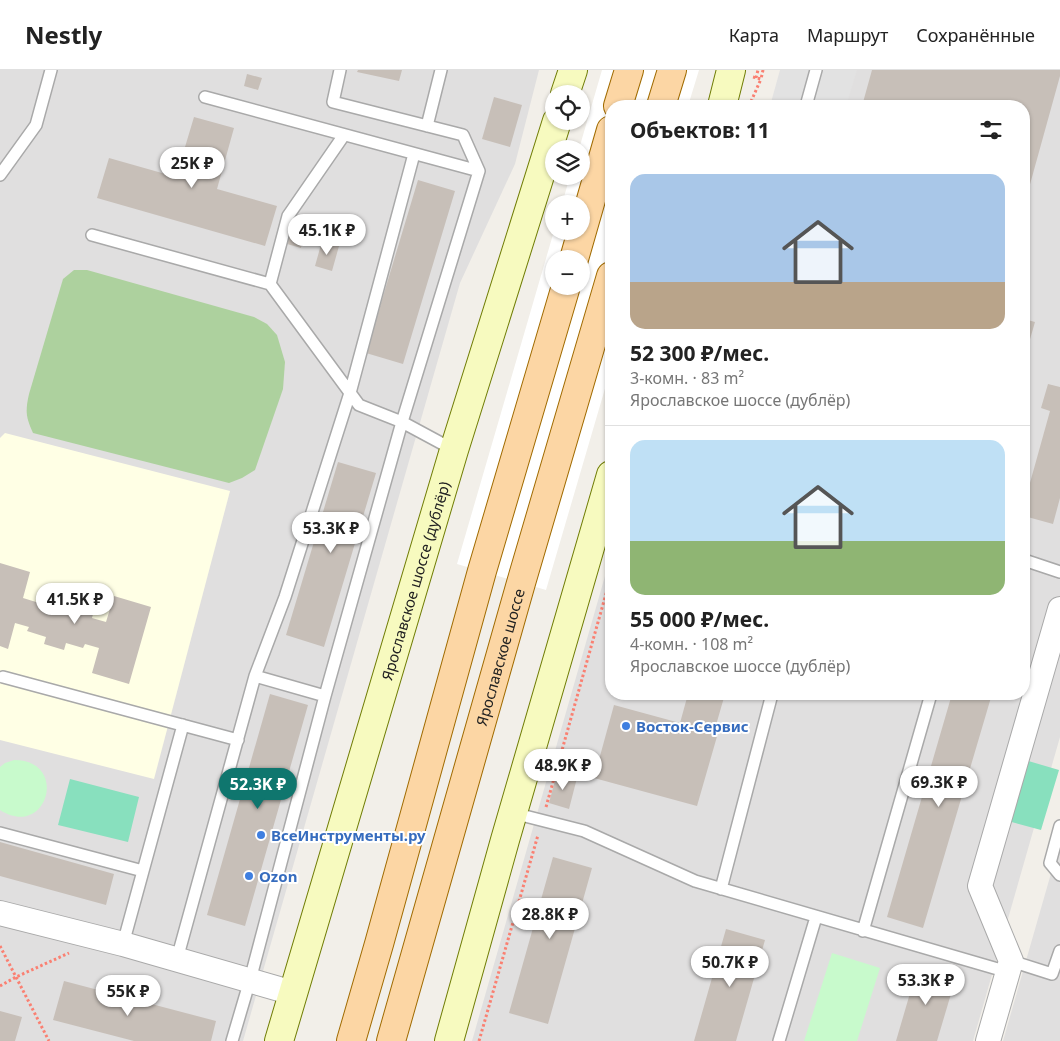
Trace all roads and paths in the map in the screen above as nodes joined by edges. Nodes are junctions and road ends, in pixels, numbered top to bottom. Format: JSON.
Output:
{"nodes":[{"id":1,"x":50,"y":70,"type":"edge"},
{"id":2,"x":340,"y":70,"type":"edge"},
{"id":3,"x":441,"y":70,"type":"edge"},
{"id":4,"x":573,"y":70,"type":"edge"},
{"id":5,"x":629,"y":70,"type":"edge"},
{"id":6,"x":672,"y":70,"type":"edge"},
{"id":7,"x":758,"y":70,"type":"edge"},
{"id":8,"x":763,"y":70,"type":"edge"},
{"id":9,"x":816,"y":70,"type":"edge"},
{"id":10,"x":745,"y":75,"type":"edge"},
{"id":11,"x":761,"y":79,"type":"junction"},
{"id":12,"x":568,"y":85,"type":"edge"},
{"id":13,"x":205,"y":96,"type":"dead end"},
{"id":14,"x":620,"y":100,"type":"edge"},
{"id":15,"x":663,"y":100,"type":"edge"},
{"id":16,"x":726,"y":100,"type":"edge"},
{"id":17,"x":752,"y":100,"type":"edge"},
{"id":18,"x":808,"y":100,"type":"edge"},
{"id":19,"x":427,"y":126,"type":"junction"},
{"id":20,"x":554,"y":130,"type":"edge"},
{"id":21,"x":344,"y":135,"type":"junction"},
{"id":22,"x":605,"y":151,"type":"edge"},
{"id":23,"x":414,"y":154,"type":"junction"},
{"id":24,"x":479,"y":171,"type":"junction"},
{"id":25,"x":0,"y":176,"type":"edge"},
{"id":26,"x":92,"y":235,"type":"dead end"},
{"id":27,"x":577,"y":250,"type":"edge"},
{"id":28,"x":270,"y":284,"type":"junction"},
{"id":29,"x":563,"y":295,"type":"edge"},
{"id":30,"x":605,"y":296,"type":"edge"},
{"id":31,"x":350,"y":393,"type":"junction"},
{"id":32,"x":402,"y":422,"type":"junction"},
{"id":33,"x":454,"y":450,"type":"junction"},
{"id":34,"x":605,"y":496,"type":"edge"},
{"id":35,"x":1030,"y":562,"type":"edge"},
{"id":36,"x":1060,"y":572,"type":"edge"},
{"id":37,"x":1060,"y":609,"type":"edge"},
{"id":38,"x":255,"y":676,"type":"junction"},
{"id":39,"x":3,"y":677,"type":"dead end"},
{"id":40,"x":325,"y":696,"type":"junction"},
{"id":41,"x":770,"y":700,"type":"edge"},
{"id":42,"x":930,"y":700,"type":"edge"},
{"id":43,"x":183,"y":725,"type":"junction"},
{"id":44,"x":238,"y":740,"type":"junction"},
{"id":45,"x":513,"y":814,"type":"junction"},
{"id":46,"x":1060,"y":826,"type":"edge"},
{"id":47,"x":0,"y":833,"type":"edge"},
{"id":48,"x":143,"y":871,"type":"junction"},
{"id":49,"x":1060,"y":875,"type":"edge"},
{"id":50,"x":721,"y":888,"type":"junction"},
{"id":51,"x":0,"y":913,"type":"edge"},
{"id":52,"x":816,"y":916,"type":"junction"},
{"id":53,"x":863,"y":931,"type":"junction"},
{"id":54,"x":112,"y":941,"type":"junction"},
{"id":55,"x":0,"y":946,"type":"edge"},
{"id":56,"x":1060,"y":951,"type":"edge"},
{"id":57,"x":177,"y":959,"type":"junction"},
{"id":58,"x":1009,"y":966,"type":"junction"},
{"id":59,"x":16,"y":977,"type":"junction"},
{"id":60,"x":250,"y":980,"type":"junction"},
{"id":61,"x":0,"y":986,"type":"edge"},
{"id":62,"x":293,"y":993,"type":"junction"},
{"id":63,"x":49,"y":1041,"type":"edge"},
{"id":64,"x":232,"y":1041,"type":"edge"},
{"id":65,"x":279,"y":1041,"type":"edge"},
{"id":66,"x":351,"y":1041,"type":"edge"},
{"id":67,"x":391,"y":1041,"type":"edge"},
{"id":68,"x":449,"y":1041,"type":"edge"},
{"id":69,"x":779,"y":1041,"type":"edge"},
{"id":70,"x":988,"y":1041,"type":"edge"}],
"edges":[{"from":1,"to":25,"type":"lane"},
{"from":2,"to":19,"type":"lane"},
{"from":3,"to":19,"type":"lane"},
{"from":4,"to":12,"type":"street"},
{"from":5,"to":14,"type":"main road"},
{"from":6,"to":15,"type":"main road"},
{"from":7,"to":10,"type":"path"},
{"from":8,"to":11,"type":"path"},
{"from":9,"to":18,"type":"lane"},
{"from":10,"to":11,"type":"path"},
{"from":10,"to":16,"type":"street"},
{"from":11,"to":17,"type":"path"},
{"from":13,"to":21,"type":"lane"},
{"from":19,"to":24,"type":"lane"},
{"from":20,"to":33,"type":"street","name":"Ярославское шоссе (дублёр)"},
{"from":21,"to":23,"type":"lane"},
{"from":21,"to":28,"type":"lane"},
{"from":22,"to":27,"type":"main road"},
{"from":23,"to":24,"type":"lane"},
{"from":23,"to":31,"type":"lane"},
{"from":24,"to":32,"type":"lane"},
{"from":26,"to":28,"type":"lane"},
{"from":28,"to":31,"type":"lane"},
{"from":29,"to":66,"type":"main road"},
{"from":30,"to":67,"type":"main road","name":"Ярославское шоссе"},
{"from":31,"to":32,"type":"lane"},
{"from":31,"to":38,"type":"lane"},
{"from":32,"to":33,"type":"lane"},
{"from":32,"to":40,"type":"lane"},
{"from":33,"to":62,"type":"street","name":"Ярославское шоссе (дублёр)"},
{"from":34,"to":45,"type":"street"},
{"from":35,"to":36,"type":"lane"},
{"from":37,"to":58,"type":"street"},
{"from":38,"to":40,"type":"lane"},
{"from":38,"to":44,"type":"lane"},
{"from":39,"to":43,"type":"lane"},
{"from":40,"to":60,"type":"lane"},
{"from":41,"to":50,"type":"lane"},
{"from":42,"to":53,"type":"lane"},
{"from":43,"to":44,"type":"lane"},
{"from":43,"to":48,"type":"lane"},
{"from":44,"to":57,"type":"lane"},
{"from":45,"to":50,"type":"lane"},
{"from":45,"to":68,"type":"street"},
{"from":46,"to":49,"type":"lane"},
{"from":47,"to":48,"type":"lane"},
{"from":48,"to":54,"type":"lane"},
{"from":50,"to":52,"type":"lane"},
{"from":51,"to":54,"type":"street"},
{"from":52,"to":53,"type":"lane"},
{"from":52,"to":69,"type":"lane"},
{"from":53,"to":58,"type":"lane"},
{"from":54,"to":57,"type":"street"},
{"from":54,"to":59,"type":"path"},
{"from":55,"to":59,"type":"path"},
{"from":56,"to":58,"type":"lane"},
{"from":57,"to":60,"type":"street"},
{"from":58,"to":70,"type":"street"},
{"from":59,"to":61,"type":"path"},
{"from":59,"to":63,"type":"path"},
{"from":60,"to":62,"type":"street"},
{"from":60,"to":64,"type":"lane"},
{"from":62,"to":65,"type":"street","name":"Ярославское шоссе (дублёр)"}]}
